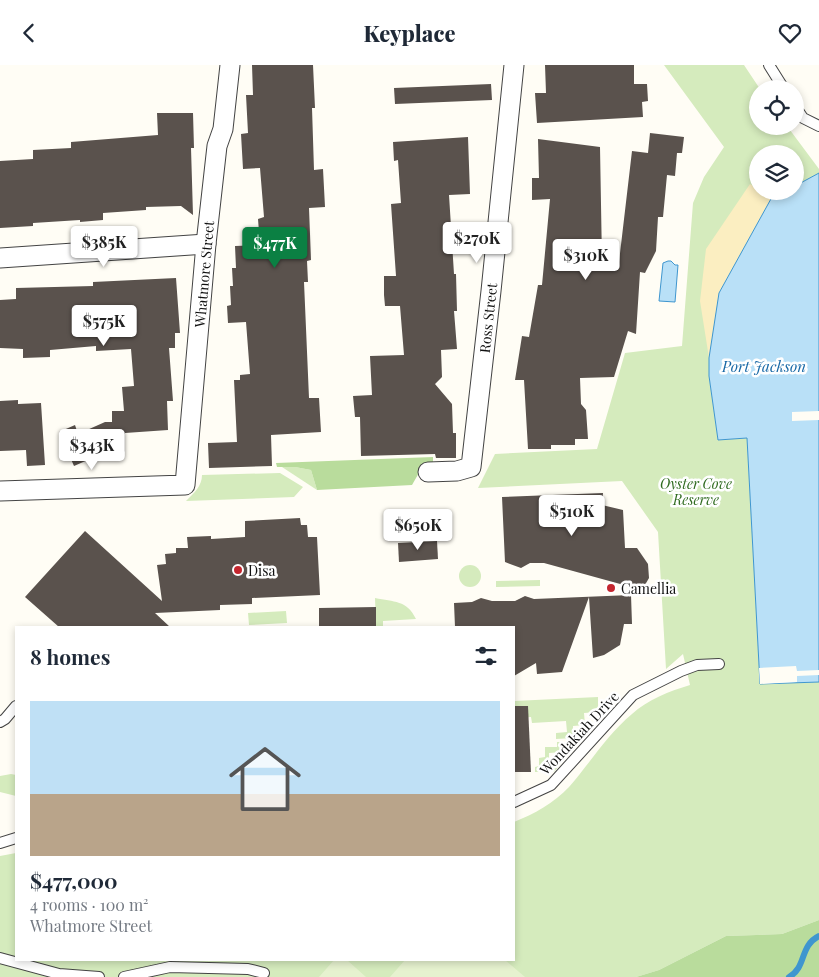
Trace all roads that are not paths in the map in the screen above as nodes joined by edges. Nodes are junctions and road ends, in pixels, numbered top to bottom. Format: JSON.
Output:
{"nodes":[{"id":1,"x":230,"y":65,"type":"edge"},
{"id":2,"x":514,"y":65,"type":"edge"},
{"id":3,"x":769,"y":65,"type":"edge"},
{"id":4,"x":778,"y":80,"type":"edge"},
{"id":5,"x":804,"y":118,"type":"edge"},
{"id":6,"x":819,"y":126,"type":"edge"},
{"id":7,"x":206,"y":244,"type":"junction"},
{"id":8,"x":0,"y":259,"type":"edge"},
{"id":9,"x":428,"y":473,"type":"dead end"},
{"id":10,"x":0,"y":491,"type":"edge"},
{"id":11,"x":719,"y":664,"type":"dead end"},
{"id":12,"x":15,"y":707,"type":"edge"},
{"id":13,"x":0,"y":722,"type":"edge"},
{"id":14,"x":515,"y":802,"type":"edge"},
{"id":15,"x":15,"y":837,"type":"edge"},
{"id":16,"x":0,"y":843,"type":"edge"},
{"id":17,"x":0,"y":958,"type":"edge"},
{"id":18,"x":264,"y":973,"type":"dead end"},
{"id":19,"x":99,"y":977,"type":"edge"},
{"id":20,"x":124,"y":977,"type":"edge"}],
"edges":[{"from":1,"to":7,"type":"street","name":"Whatmore Street"},
{"from":2,"to":9,"type":"street","name":"Ross Street"},
{"from":3,"to":4,"type":"lane"},
{"from":5,"to":6,"type":"lane"},
{"from":7,"to":8,"type":"street"},
{"from":7,"to":10,"type":"street","name":"Whatmore Street"},
{"from":11,"to":14,"type":"lane","name":"Wondakiah Drive"},
{"from":12,"to":13,"type":"lane"},
{"from":15,"to":16,"type":"lane"},
{"from":17,"to":19,"type":"lane"},
{"from":18,"to":20,"type":"lane"}]}
